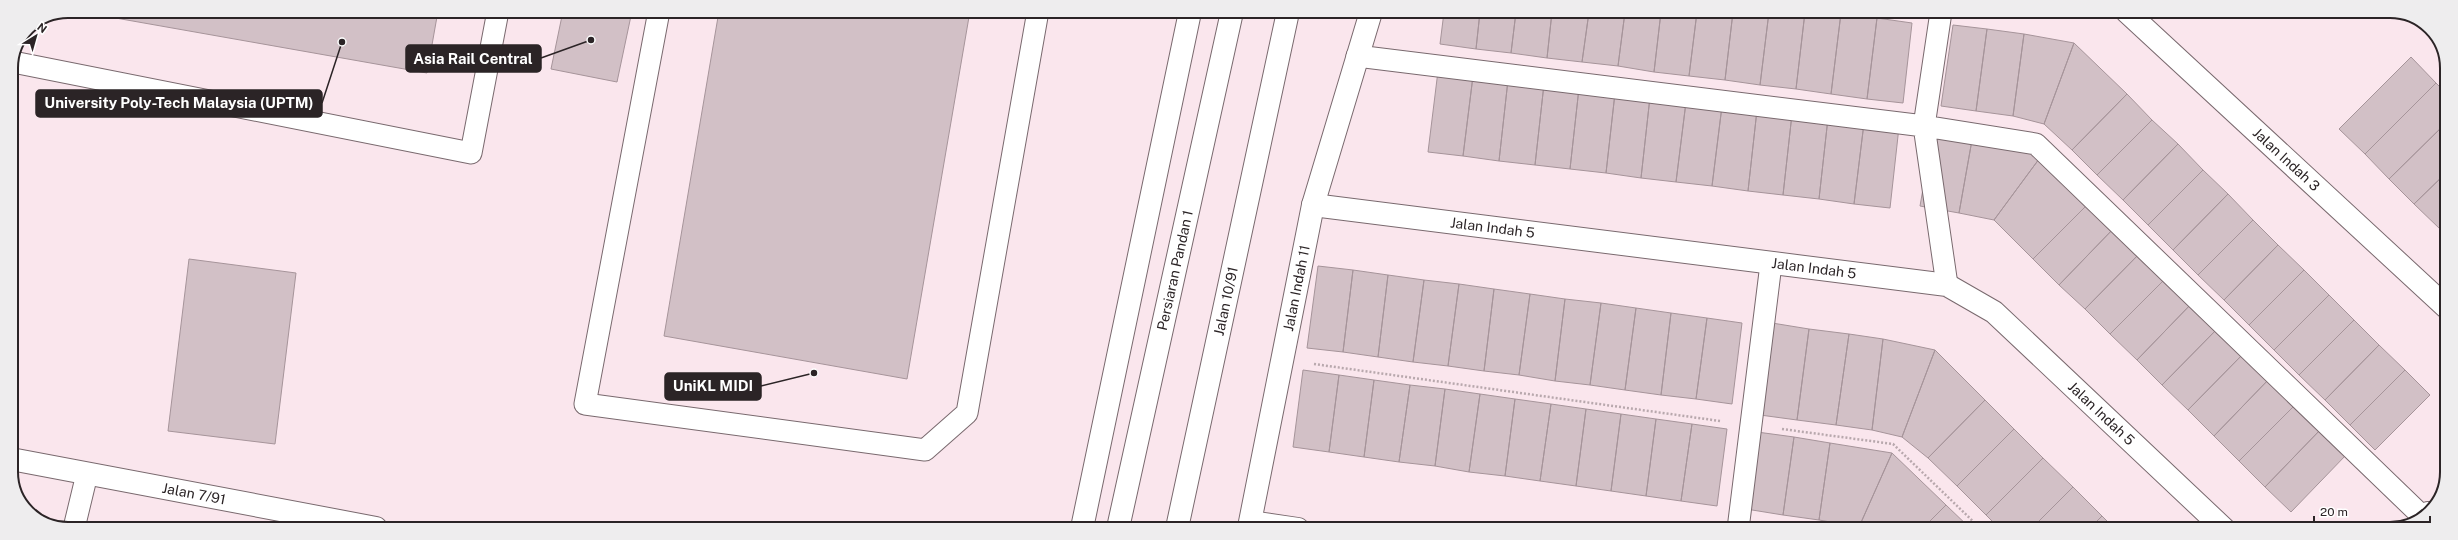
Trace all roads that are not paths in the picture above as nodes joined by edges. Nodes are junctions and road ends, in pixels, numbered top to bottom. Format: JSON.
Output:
{"nodes":[{"id":1,"x":497,"y":18,"type":"edge"},
{"id":2,"x":658,"y":18,"type":"edge"},
{"id":3,"x":1037,"y":18,"type":"edge"},
{"id":4,"x":1189,"y":18,"type":"edge"},
{"id":5,"x":1231,"y":18,"type":"edge"},
{"id":6,"x":1287,"y":18,"type":"edge"},
{"id":7,"x":1369,"y":18,"type":"edge"},
{"id":8,"x":1940,"y":18,"type":"edge"},
{"id":9,"x":2133,"y":18,"type":"edge"},
{"id":10,"x":1357,"y":56,"type":"junction"},
{"id":11,"x":19,"y":63,"type":"edge"},
{"id":12,"x":1924,"y":126,"type":"junction"},
{"id":13,"x":1313,"y":205,"type":"junction"},
{"id":14,"x":1771,"y":264,"type":"junction"},
{"id":15,"x":1947,"y":285,"type":"junction"},
{"id":16,"x":2440,"y":301,"type":"edge"},
{"id":17,"x":18,"y":460,"type":"edge"},
{"id":18,"x":87,"y":474,"type":"junction"},
{"id":19,"x":2419,"y":513,"type":"edge"},
{"id":20,"x":75,"y":522,"type":"edge"},
{"id":21,"x":344,"y":522,"type":"edge"},
{"id":22,"x":1083,"y":522,"type":"edge"},
{"id":23,"x":1119,"y":522,"type":"edge"},
{"id":24,"x":1178,"y":522,"type":"edge"},
{"id":25,"x":1250,"y":522,"type":"edge"},
{"id":26,"x":1739,"y":522,"type":"edge"},
{"id":27,"x":2217,"y":522,"type":"edge"}],
"edges":[{"from":1,"to":11,"type":"lane"},
{"from":2,"to":3,"type":"lane"},
{"from":4,"to":22,"type":"street"},
{"from":5,"to":23,"type":"street","name":"Persiaran Pandan 1"},
{"from":6,"to":24,"type":"street","name":"Jalan 10/91"},
{"from":7,"to":10,"type":"street","name":"Jalan Indah 11"},
{"from":8,"to":12,"type":"lane"},
{"from":9,"to":16,"type":"street","name":"Jalan Indah 3"},
{"from":10,"to":12,"type":"lane"},
{"from":10,"to":13,"type":"street","name":"Jalan Indah 11"},
{"from":12,"to":15,"type":"lane"},
{"from":12,"to":19,"type":"lane"},
{"from":13,"to":14,"type":"street","name":"Jalan Indah 5"},
{"from":13,"to":25,"type":"street","name":"Jalan Indah 11"},
{"from":14,"to":15,"type":"street","name":"Jalan Indah 5"},
{"from":14,"to":26,"type":"lane"},
{"from":15,"to":27,"type":"street","name":"Jalan Indah 5"},
{"from":17,"to":18,"type":"street","name":"Jalan 7/91"},
{"from":18,"to":20,"type":"lane"},
{"from":18,"to":21,"type":"street","name":"Jalan 7/91"}]}
